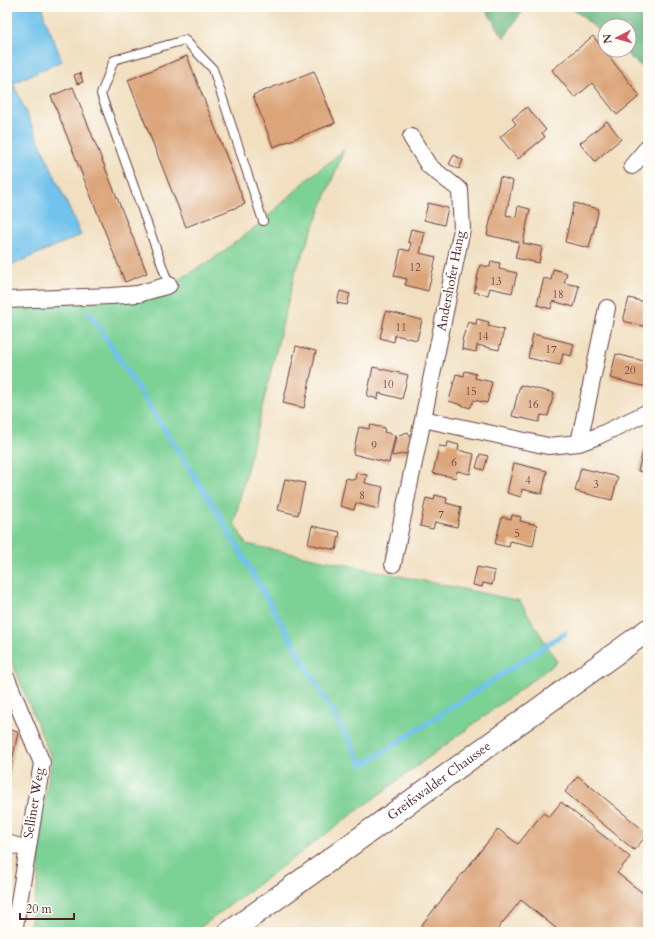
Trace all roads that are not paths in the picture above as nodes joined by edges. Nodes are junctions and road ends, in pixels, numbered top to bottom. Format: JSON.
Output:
{"nodes":[{"id":1,"x":411,"y":137,"type":"dead end"},
{"id":2,"x":648,"y":147,"type":"edge"},
{"id":3,"x":632,"y":166,"type":"dead end"},
{"id":4,"x":263,"y":221,"type":"dead end"},
{"id":5,"x":169,"y":285,"type":"joint"},
{"id":6,"x":7,"y":300,"type":"edge"},
{"id":7,"x":607,"y":308,"type":"dead end"},
{"id":8,"x":648,"y":412,"type":"edge"},
{"id":9,"x":423,"y":419,"type":"junction"},
{"id":10,"x":579,"y":443,"type":"junction"},
{"id":11,"x":393,"y":564,"type":"dead end"},
{"id":12,"x":648,"y":630,"type":"edge"},
{"id":13,"x":7,"y":679,"type":"edge"},
{"id":14,"x":7,"y":843,"type":"edge"},
{"id":15,"x":27,"y":849,"type":"junction"},
{"id":16,"x":14,"y":932,"type":"edge"},
{"id":17,"x":230,"y":932,"type":"edge"}],
"edges":[{"from":1,"to":9,"type":"street","name":"Andershofer Hang"},
{"from":2,"to":3,"type":"street"},
{"from":4,"to":5,"type":"lane"},
{"from":5,"to":6,"type":"street"},
{"from":7,"to":10,"type":"street"},
{"from":8,"to":10,"type":"street"},
{"from":9,"to":10,"type":"street"},
{"from":9,"to":11,"type":"street","name":"Andershofer Hang"},
{"from":12,"to":17,"type":"main road","name":"Greifswalder Chaussee"},
{"from":13,"to":15,"type":"street","name":"Selliner Weg"},
{"from":14,"to":15,"type":"street"},
{"from":15,"to":16,"type":"street","name":"Selliner Weg"}]}
